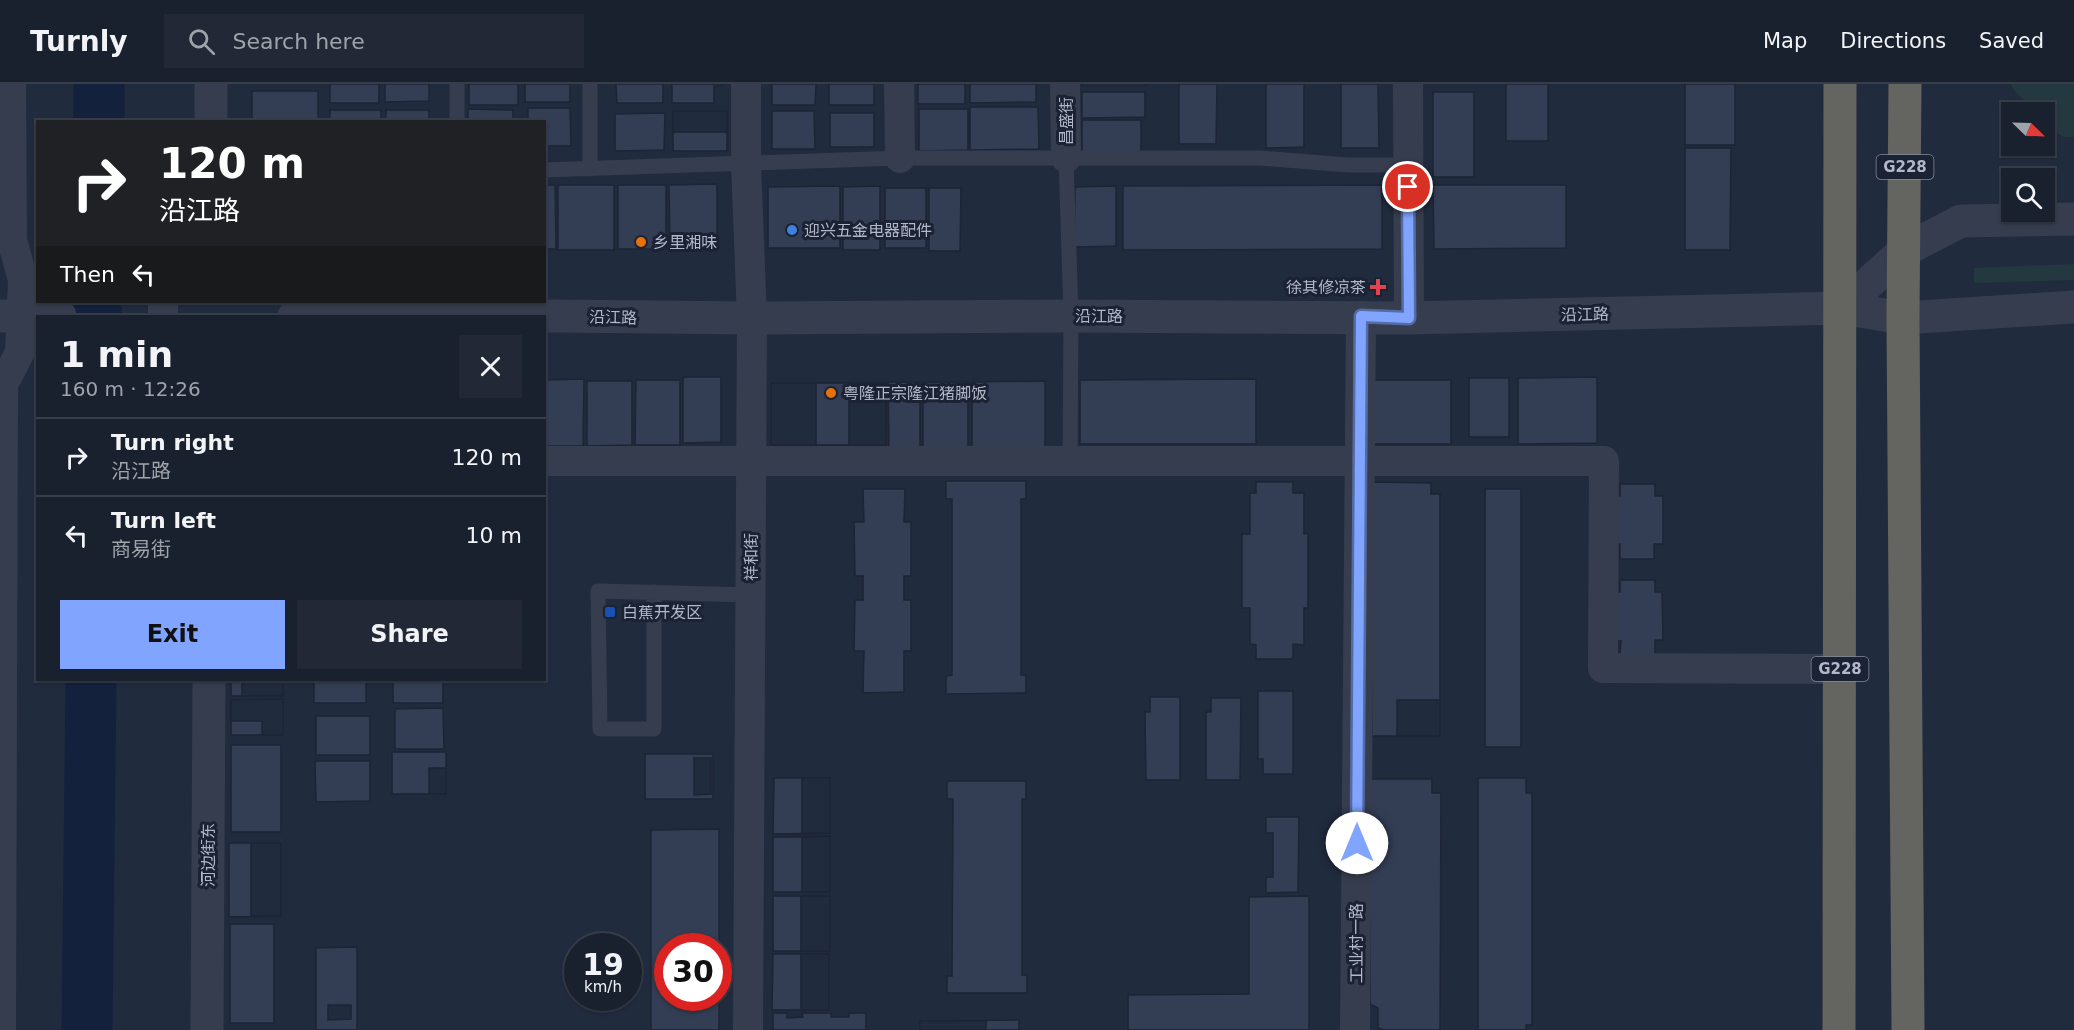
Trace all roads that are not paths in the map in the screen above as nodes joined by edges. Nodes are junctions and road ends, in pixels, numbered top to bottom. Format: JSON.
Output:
{"nodes":[{"id":1,"x":11,"y":84,"type":"edge"},
{"id":2,"x":211,"y":84,"type":"edge"},
{"id":3,"x":457,"y":84,"type":"edge"},
{"id":4,"x":590,"y":84,"type":"edge"},
{"id":5,"x":746,"y":84,"type":"edge"},
{"id":6,"x":899,"y":84,"type":"edge"},
{"id":7,"x":1065,"y":84,"type":"edge"},
{"id":8,"x":1408,"y":84,"type":"edge"},
{"id":9,"x":1840,"y":84,"type":"edge"},
{"id":10,"x":1905,"y":84,"type":"edge"},
{"id":11,"x":211,"y":120,"type":"edge"},
{"id":12,"x":457,"y":120,"type":"edge"},
{"id":13,"x":900,"y":158,"type":"junction"},
{"id":14,"x":1066,"y":158,"type":"junction"},
{"id":15,"x":746,"y":164,"type":"junction"},
{"id":16,"x":1408,"y":165,"type":"junction"},
{"id":17,"x":590,"y":169,"type":"junction"},
{"id":18,"x":546,"y":170,"type":"edge"},
{"id":19,"x":2074,"y":219,"type":"edge"},
{"id":20,"x":1905,"y":250,"type":"junction"},
{"id":21,"x":2074,"y":307,"type":"edge"},
{"id":22,"x":1840,"y":308,"type":"junction"},
{"id":23,"x":470,"y":312,"type":"edge"},
{"id":24,"x":338,"y":315,"type":"edge"},
{"id":25,"x":0,"y":316,"type":"edge"},
{"id":26,"x":36,"y":316,"type":"edge"},
{"id":27,"x":1071,"y":316,"type":"junction"},
{"id":28,"x":1361,"y":316,"type":"junction"},
{"id":29,"x":752,"y":318,"type":"junction"},
{"id":30,"x":1409,"y":318,"type":"junction"},
{"id":31,"x":1903,"y":318,"type":"junction"},
{"id":32,"x":546,"y":461,"type":"edge"},
{"id":33,"x":752,"y":461,"type":"junction"},
{"id":34,"x":1360,"y":461,"type":"junction"},
{"id":35,"x":1070,"y":462,"type":"junction"},
{"id":36,"x":654,"y":592,"type":"junction"},
{"id":37,"x":751,"y":595,"type":"junction"},
{"id":38,"x":1840,"y":669,"type":"junction"},
{"id":39,"x":209,"y":681,"type":"edge"},
{"id":40,"x":1,"y":1030,"type":"edge"},
{"id":41,"x":207,"y":1030,"type":"edge"},
{"id":42,"x":748,"y":1030,"type":"edge"},
{"id":43,"x":1355,"y":1030,"type":"edge"},
{"id":44,"x":1839,"y":1030,"type":"edge"},
{"id":45,"x":1908,"y":1030,"type":"edge"}],
"edges":[{"from":1,"to":40,"type":"street"},
{"from":2,"to":11,"type":"street"},
{"from":3,"to":12,"type":"lane"},
{"from":4,"to":17,"type":"lane"},
{"from":5,"to":15,"type":"street","name":"祥和街"},
{"from":6,"to":13,"type":"street"},
{"from":7,"to":14,"type":"street","name":"昌盛街"},
{"from":8,"to":16,"type":"street"},
{"from":9,"to":22,"type":"highway","number":"G228"},
{"from":10,"to":20,"type":"highway","number":"G228"},
{"from":13,"to":14,"type":"lane"},
{"from":13,"to":15,"type":"lane"},
{"from":14,"to":16,"type":"lane"},
{"from":14,"to":27,"type":"lane"},
{"from":15,"to":17,"type":"lane"},
{"from":15,"to":29,"type":"street","name":"祥和街"},
{"from":16,"to":30,"type":"street"},
{"from":17,"to":18,"type":"lane"},
{"from":19,"to":20,"type":"street"},
{"from":20,"to":22,"type":"street"},
{"from":20,"to":31,"type":"highway","number":"G228"},
{"from":21,"to":31,"type":"street","name":"沿江路"},
{"from":22,"to":30,"type":"street","name":"沿江路"},
{"from":22,"to":31,"type":"street","name":"沿江路"},
{"from":22,"to":38,"type":"highway","number":"G228"},
{"from":23,"to":24,"type":"street","name":"沿江路"},
{"from":23,"to":29,"type":"street","name":"沿江路"},
{"from":25,"to":26,"type":"street"},
{"from":27,"to":28,"type":"street","name":"沿江路"},
{"from":27,"to":29,"type":"street","name":"沿江路"},
{"from":27,"to":35,"type":"lane"},
{"from":28,"to":30,"type":"street","name":"沿江路"},
{"from":28,"to":34,"type":"street","name":"工业村一路"},
{"from":29,"to":33,"type":"street","name":"祥和街"},
{"from":31,"to":45,"type":"highway","number":"G228"},
{"from":32,"to":33,"type":"street"},
{"from":33,"to":35,"type":"street"},
{"from":33,"to":37,"type":"street","name":"祥和街"},
{"from":34,"to":35,"type":"street"},
{"from":34,"to":38,"type":"street"},
{"from":34,"to":43,"type":"street","name":"工业村一路"},
{"from":36,"to":36,"type":"lane"},
{"from":36,"to":37,"type":"lane"},
{"from":37,"to":42,"type":"street","name":"祥和街"},
{"from":38,"to":44,"type":"highway","number":"G228"},
{"from":39,"to":41,"type":"street","name":"河边街东"}]}
